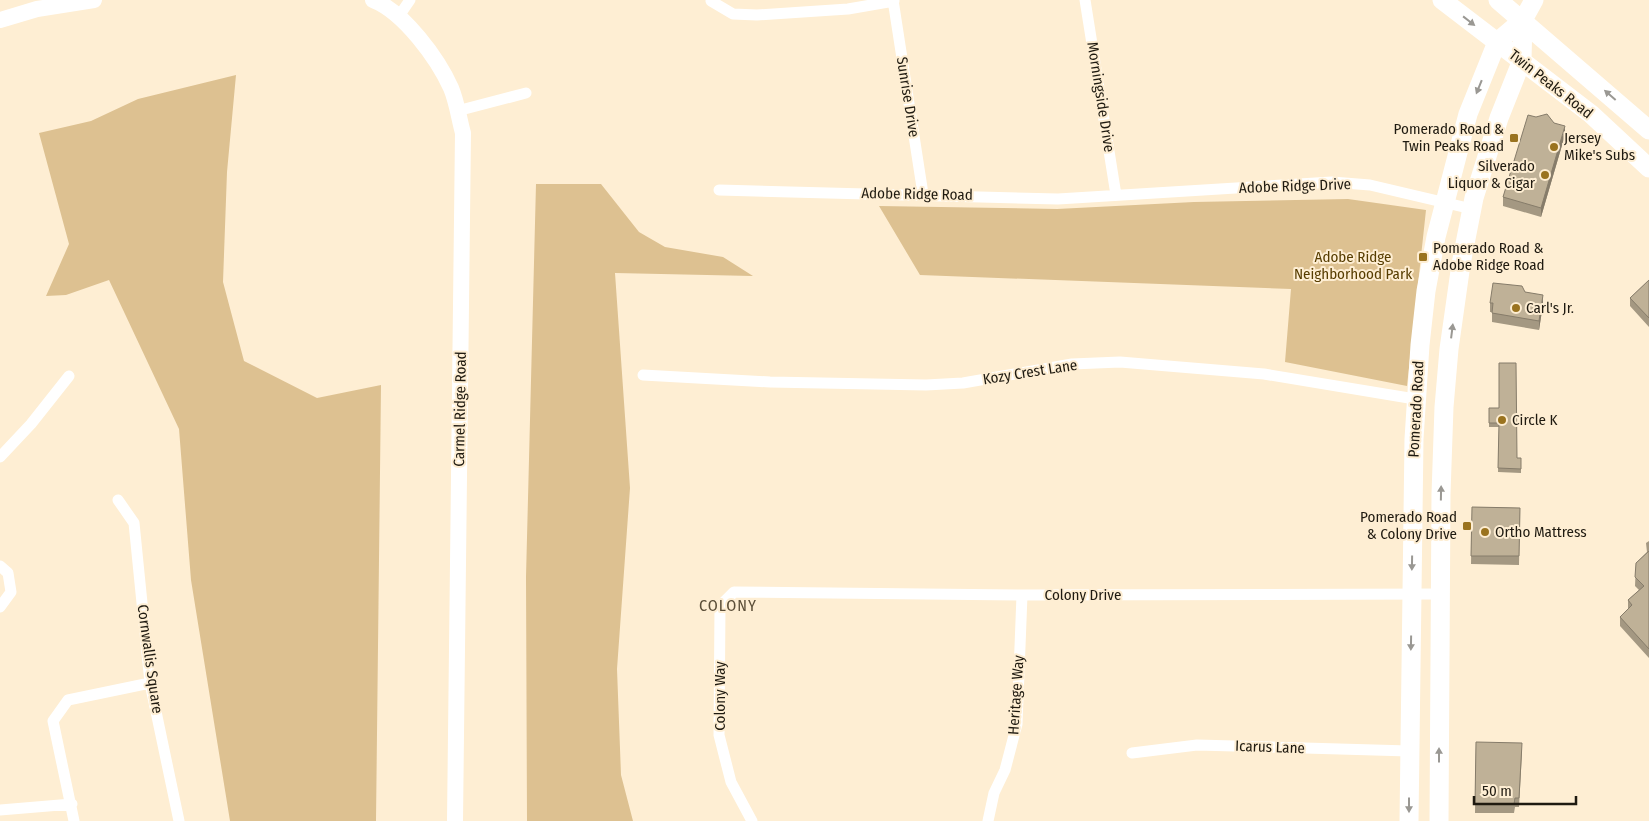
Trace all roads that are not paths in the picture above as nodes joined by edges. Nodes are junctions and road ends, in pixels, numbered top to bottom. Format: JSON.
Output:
{"nodes":[{"id":1,"x":94,"y":0,"type":"edge"},
{"id":2,"x":374,"y":0,"type":"edge"},
{"id":3,"x":410,"y":0,"type":"edge"},
{"id":4,"x":1086,"y":0,"type":"edge"},
{"id":5,"x":1442,"y":0,"type":"edge"},
{"id":6,"x":1498,"y":0,"type":"edge"},
{"id":7,"x":1534,"y":0,"type":"edge"},
{"id":8,"x":711,"y":1,"type":"edge"},
{"id":9,"x":894,"y":1,"type":"edge"},
{"id":10,"x":75,"y":2,"type":"edge"},
{"id":11,"x":399,"y":16,"type":"junction"},
{"id":12,"x":0,"y":20,"type":"edge"},
{"id":13,"x":1523,"y":20,"type":"junction"},
{"id":14,"x":1497,"y":42,"type":"junction"},
{"id":15,"x":1522,"y":60,"type":"junction"},
{"id":16,"x":526,"y":93,"type":"dead end"},
{"id":17,"x":457,"y":111,"type":"junction"},
{"id":18,"x":1649,"y":130,"type":"edge"},
{"id":19,"x":1649,"y":168,"type":"edge"},
{"id":20,"x":719,"y":190,"type":"dead end"},
{"id":21,"x":923,"y":194,"type":"junction"},
{"id":22,"x":1116,"y":195,"type":"junction"},
{"id":23,"x":1446,"y":202,"type":"junction"},
{"id":24,"x":1472,"y":209,"type":"junction"},
{"id":25,"x":643,"y":375,"type":"dead end"},
{"id":26,"x":69,"y":376,"type":"dead end"},
{"id":27,"x":1416,"y":400,"type":"junction"},
{"id":28,"x":0,"y":457,"type":"edge"},
{"id":29,"x":118,"y":500,"type":"dead end"},
{"id":30,"x":0,"y":566,"type":"edge"},
{"id":31,"x":1412,"y":594,"type":"junction"},
{"id":32,"x":1440,"y":594,"type":"junction"},
{"id":33,"x":1022,"y":595,"type":"junction"},
{"id":34,"x":728,"y":597,"type":"joint"},
{"id":35,"x":0,"y":607,"type":"edge"},
{"id":36,"x":150,"y":683,"type":"junction"},
{"id":37,"x":1409,"y":751,"type":"junction"},
{"id":38,"x":1132,"y":753,"type":"dead end"},
{"id":39,"x":72,"y":804,"type":"junction"},
{"id":40,"x":0,"y":810,"type":"edge"},
{"id":41,"x":74,"y":821,"type":"edge"},
{"id":42,"x":179,"y":821,"type":"edge"},
{"id":43,"x":455,"y":821,"type":"edge"},
{"id":44,"x":752,"y":821,"type":"edge"},
{"id":45,"x":988,"y":821,"type":"edge"},
{"id":46,"x":1409,"y":821,"type":"edge"},
{"id":47,"x":1439,"y":821,"type":"edge"}],
"edges":[{"from":1,"to":10,"type":"street"},
{"from":2,"to":11,"type":"street","name":"Carmel Ridge Road"},
{"from":3,"to":11,"type":"street"},
{"from":4,"to":22,"type":"street","name":"Morningside Drive"},
{"from":5,"to":14,"type":"main road","name":"Twin Peaks Road","one_way":true},
{"from":6,"to":13,"type":"main road","name":"Twin Peaks Road"},
{"from":7,"to":13,"type":"main road","name":"Pomerado Road"},
{"from":8,"to":9,"type":"street"},
{"from":9,"to":21,"type":"street","name":"Sunrise Drive"},
{"from":10,"to":12,"type":"street"},
{"from":11,"to":17,"type":"street","name":"Carmel Ridge Road"},
{"from":13,"to":14,"type":"main road","name":"Pomerado Road"},
{"from":13,"to":15,"type":"main road","name":"Pomerado Road"},
{"from":18,"to":13,"type":"main road","name":"Twin Peaks Road","one_way":true},
{"from":14,"to":15,"type":"main road","name":"Twin Peaks Road"},
{"from":14,"to":23,"type":"main road","name":"Pomerado Road","one_way":true},
{"from":15,"to":19,"type":"main road","name":"Twin Peaks Road"},
{"from":15,"to":24,"type":"main road","name":"Pomerado Road"},
{"from":16,"to":17,"type":"street"},
{"from":17,"to":43,"type":"street","name":"Carmel Ridge Road"},
{"from":20,"to":21,"type":"street","name":"Adobe Ridge Road"},
{"from":21,"to":22,"type":"street","name":"Adobe Ridge Road"},
{"from":22,"to":23,"type":"street","name":"Adobe Ridge Drive"},
{"from":23,"to":24,"type":"street","name":"Adobe Ridge Drive"},
{"from":23,"to":27,"type":"main road","name":"Pomerado Road"},
{"from":32,"to":24,"type":"main road","name":"Pomerado Road","one_way":true},
{"from":25,"to":27,"type":"street","name":"Kozy Crest Lane"},
{"from":26,"to":28,"type":"street"},
{"from":27,"to":31,"type":"main road","name":"Pomerado Road","one_way":true},
{"from":29,"to":36,"type":"street","name":"Cornwallis Square"},
{"from":30,"to":35,"type":"street"},
{"from":31,"to":32,"type":"street","name":"Colony Drive"},
{"from":31,"to":33,"type":"street","name":"Colony Drive"},
{"from":31,"to":37,"type":"main road","name":"Pomerado Road","one_way":true},
{"from":47,"to":32,"type":"main road","name":"Pomerado Road","one_way":true},
{"from":33,"to":34,"type":"street","name":"Colony Drive"},
{"from":33,"to":45,"type":"street","name":"Heritage Way"},
{"from":34,"to":44,"type":"street","name":"Colony Way"},
{"from":36,"to":39,"type":"street"},
{"from":36,"to":42,"type":"street","name":"Cornwallis Square"},
{"from":37,"to":38,"type":"street","name":"Icarus Lane"},
{"from":37,"to":46,"type":"main road","name":"Pomerado Road","one_way":true},
{"from":39,"to":40,"type":"street"},
{"from":39,"to":41,"type":"street"}]}
